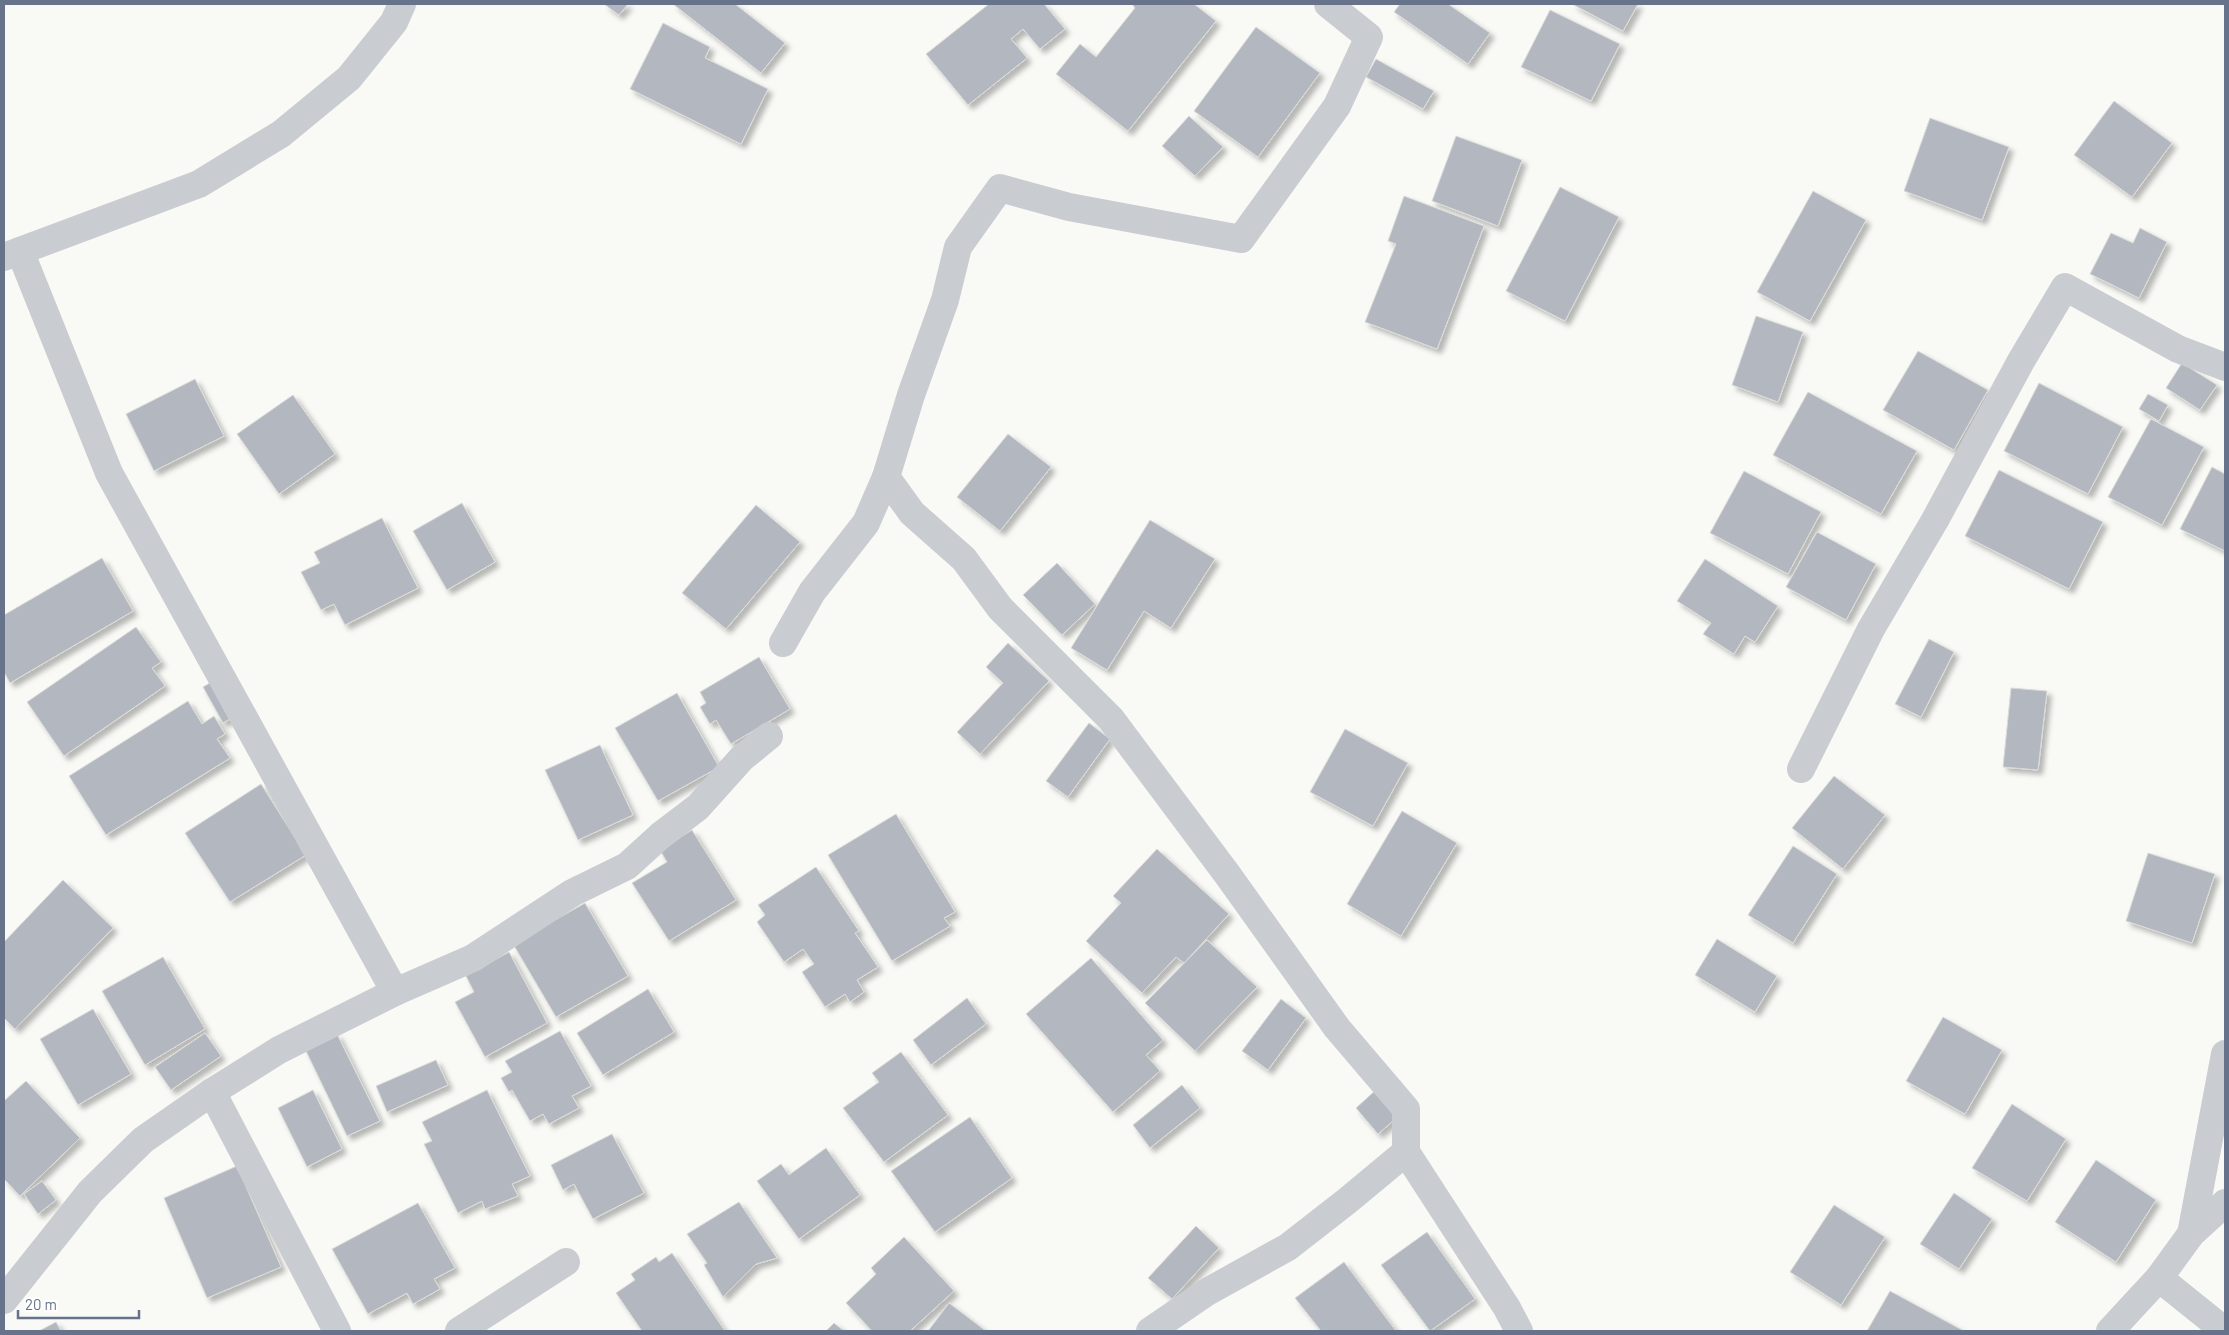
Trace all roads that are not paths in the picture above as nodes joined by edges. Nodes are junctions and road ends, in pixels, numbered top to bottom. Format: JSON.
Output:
{"nodes":[{"id":1,"x":402,"y":4,"type":"edge"},
{"id":2,"x":1328,"y":4,"type":"edge"},
{"id":3,"x":12,"y":254,"type":"edge"},
{"id":4,"x":2225,"y":367,"type":"edge"},
{"id":5,"x":886,"y":477,"type":"junction"},
{"id":6,"x":783,"y":642,"type":"dead end"},
{"id":7,"x":769,"y":736,"type":"dead end"},
{"id":8,"x":1801,"y":769,"type":"dead end"},
{"id":9,"x":395,"y":992,"type":"junction"},
{"id":10,"x":2225,"y":1054,"type":"edge"},
{"id":11,"x":212,"y":1092,"type":"junction"},
{"id":12,"x":1406,"y":1152,"type":"junction"},
{"id":13,"x":2225,"y":1204,"type":"edge"},
{"id":14,"x":2191,"y":1234,"type":"junction"},
{"id":15,"x":566,"y":1262,"type":"dead end"},
{"id":16,"x":2159,"y":1278,"type":"junction"},
{"id":17,"x":4,"y":1300,"type":"edge"},
{"id":18,"x":337,"y":1331,"type":"edge"},
{"id":19,"x":459,"y":1331,"type":"edge"},
{"id":20,"x":1150,"y":1331,"type":"edge"},
{"id":21,"x":1519,"y":1331,"type":"edge"},
{"id":22,"x":2110,"y":1331,"type":"edge"},
{"id":23,"x":2225,"y":1331,"type":"edge"}],
"edges":[{"from":1,"to":3,"type":"street"},
{"from":2,"to":5,"type":"street"},
{"from":3,"to":9,"type":"street"},
{"from":4,"to":8,"type":"street"},
{"from":5,"to":6,"type":"street"},
{"from":5,"to":12,"type":"street"},
{"from":7,"to":9,"type":"street"},
{"from":9,"to":11,"type":"street"},
{"from":10,"to":14,"type":"street"},
{"from":11,"to":17,"type":"street"},
{"from":11,"to":18,"type":"street"},
{"from":12,"to":20,"type":"street"},
{"from":12,"to":21,"type":"street"},
{"from":13,"to":14,"type":"street"},
{"from":14,"to":16,"type":"street"},
{"from":15,"to":19,"type":"street"},
{"from":16,"to":22,"type":"street"},
{"from":16,"to":23,"type":"street"}]}
